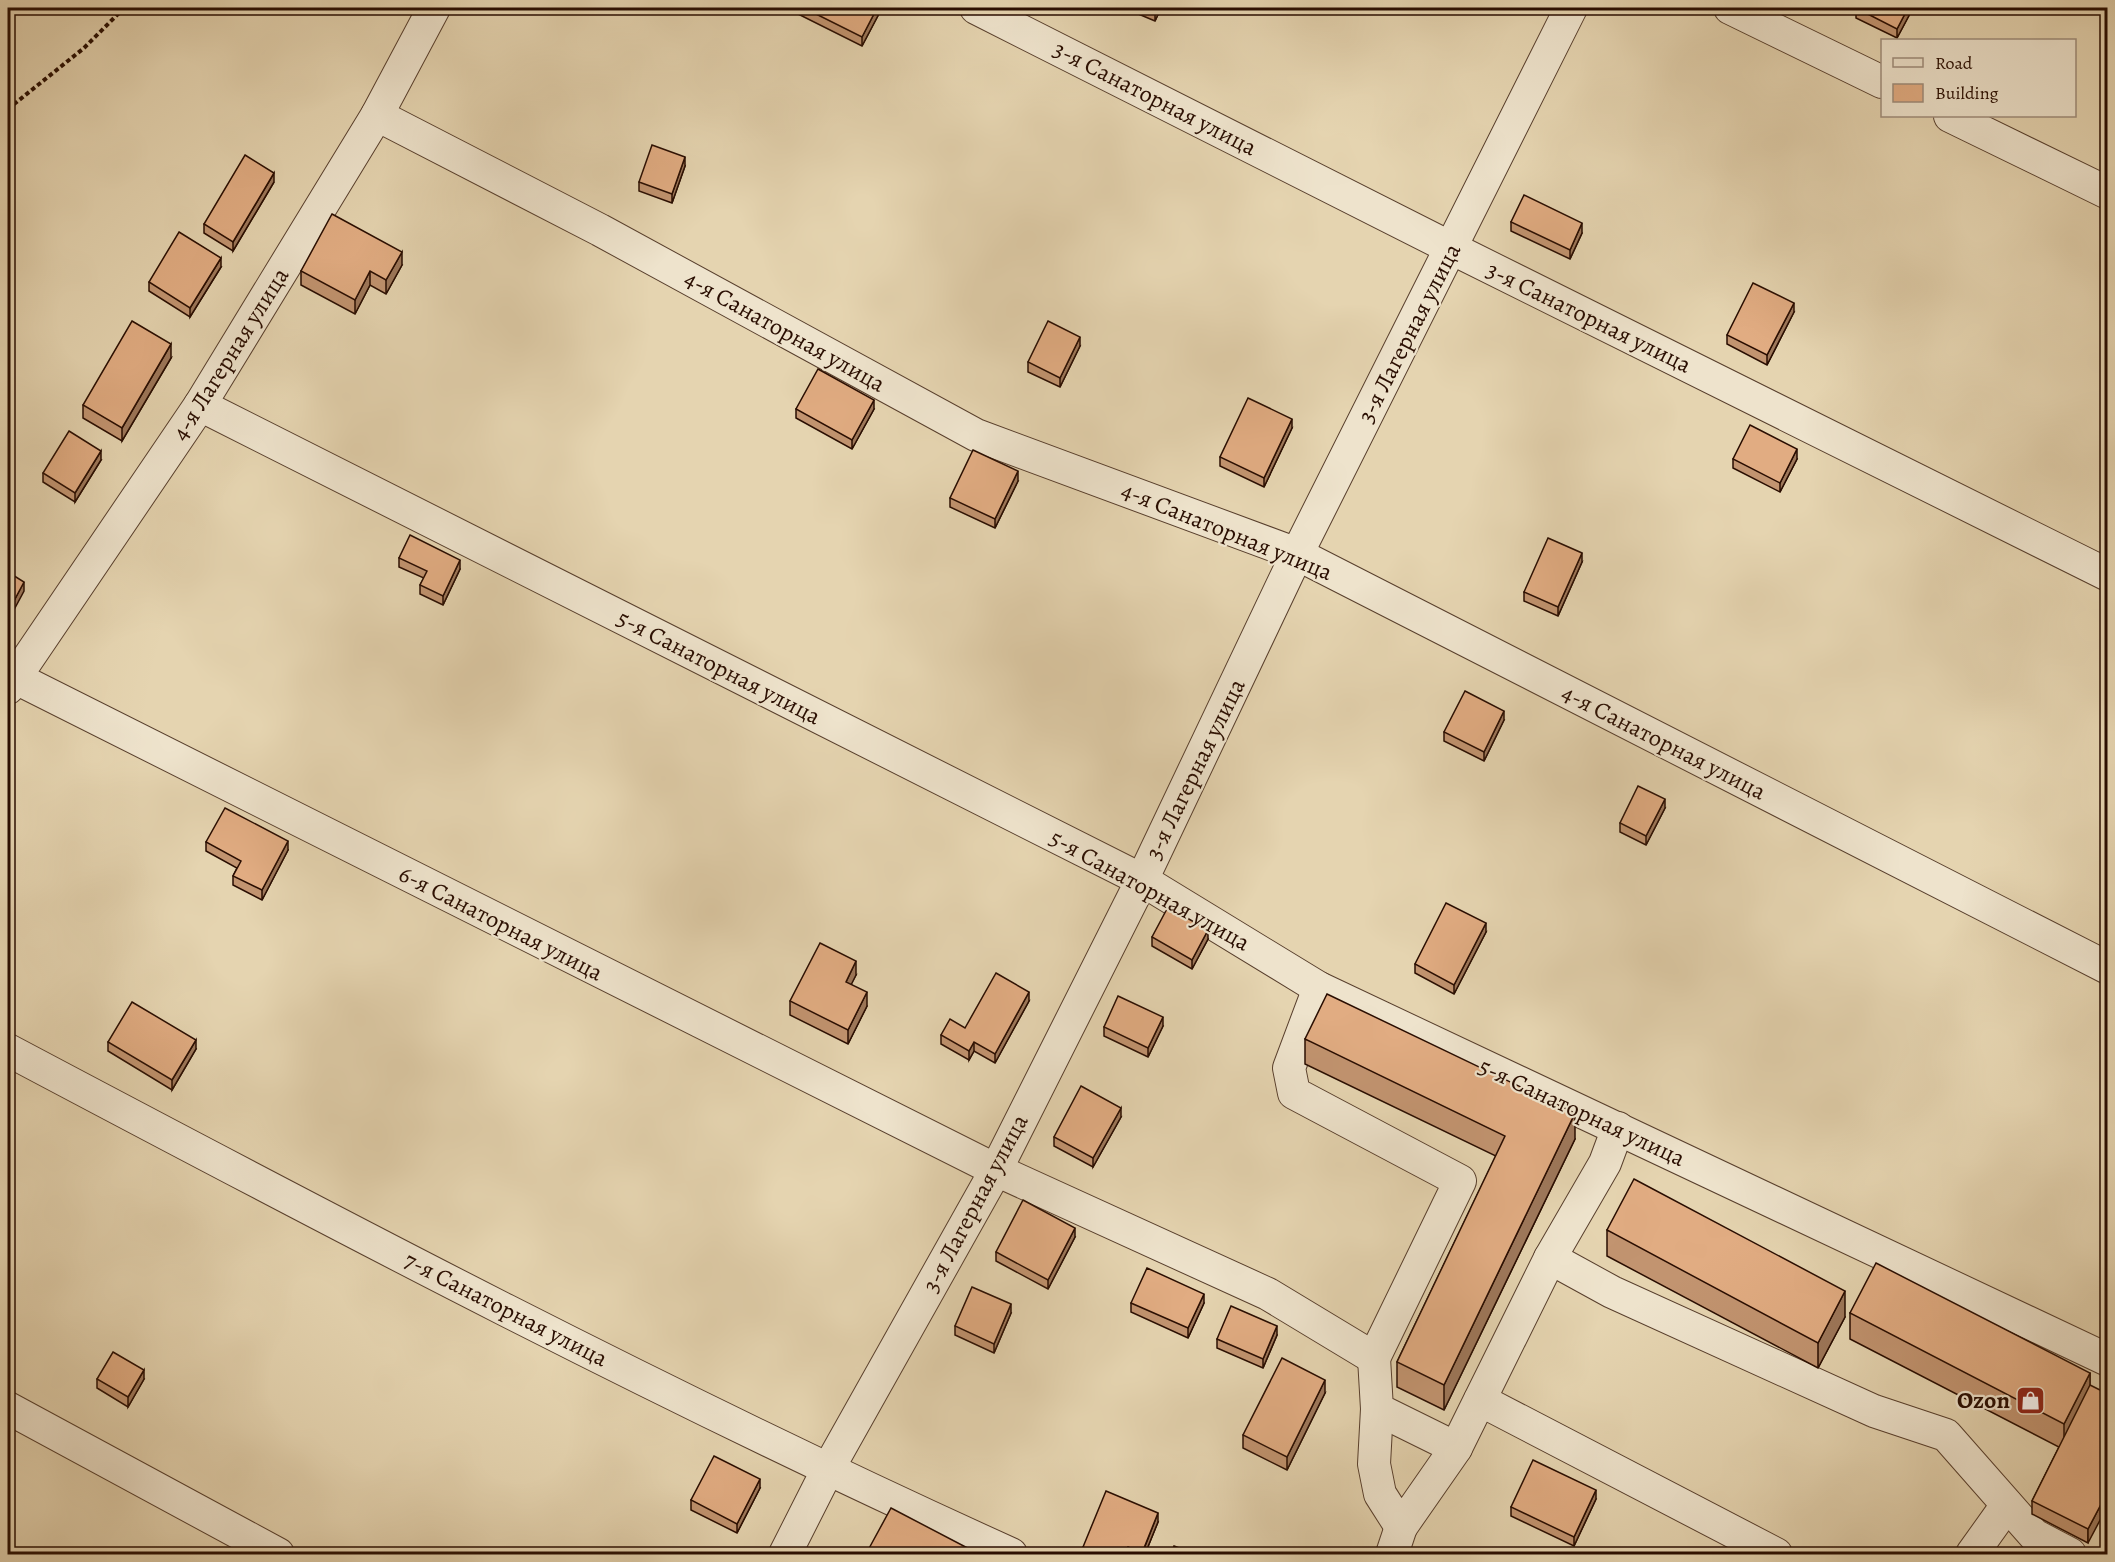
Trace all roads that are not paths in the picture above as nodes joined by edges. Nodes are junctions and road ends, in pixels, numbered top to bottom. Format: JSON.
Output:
{"nodes":[{"id":1,"x":434,"y":8,"type":"edge"},
{"id":2,"x":976,"y":8,"type":"edge"},
{"id":3,"x":1571,"y":8,"type":"edge"},
{"id":4,"x":1730,"y":8,"type":"edge"},
{"id":5,"x":1881,"y":82,"type":"edge"},
{"id":6,"x":377,"y":115,"type":"junction"},
{"id":7,"x":1952,"y":117,"type":"edge"},
{"id":8,"x":2108,"y":193,"type":"edge"},
{"id":9,"x":1451,"y":248,"type":"junction"},
{"id":10,"x":200,"y":405,"type":"junction"},
{"id":11,"x":1297,"y":554,"type":"junction"},
{"id":12,"x":2108,"y":575,"type":"edge"},
{"id":13,"x":10,"y":680,"type":"edge"},
{"id":14,"x":1142,"y":880,"type":"junction"},
{"id":15,"x":2108,"y":968,"type":"edge"},
{"id":16,"x":1319,"y":988,"type":"junction"},
{"id":17,"x":8,"y":1050,"type":"edge"},
{"id":18,"x":1618,"y":1128,"type":"junction"},
{"id":19,"x":996,"y":1170,"type":"junction"},
{"id":20,"x":1550,"y":1257,"type":"junction"},
{"id":21,"x":1374,"y":1358,"type":"junction"},
{"id":22,"x":2108,"y":1360,"type":"edge"},
{"id":23,"x":1480,"y":1400,"type":"junction"},
{"id":24,"x":8,"y":1408,"type":"edge"},
{"id":25,"x":1377,"y":1409,"type":"junction"},
{"id":26,"x":1456,"y":1448,"type":"junction"},
{"id":27,"x":827,"y":1471,"type":"junction"},
{"id":28,"x":2007,"y":1505,"type":"junction"},
{"id":29,"x":1397,"y":1541,"type":"edge"},
{"id":30,"x":278,"y":1554,"type":"edge"},
{"id":31,"x":785,"y":1554,"type":"edge"},
{"id":32,"x":1011,"y":1554,"type":"edge"},
{"id":33,"x":1776,"y":1554,"type":"edge"},
{"id":34,"x":1972,"y":1554,"type":"edge"},
{"id":35,"x":2070,"y":1554,"type":"edge"}],
"edges":[{"from":1,"to":6,"type":"street","name":"4-я Лагерная улица"},
{"from":2,"to":9,"type":"street","name":"3-я Санаторная улица"},
{"from":3,"to":9,"type":"street","name":"3-я Лагерная улица"},
{"from":4,"to":5,"type":"street"},
{"from":6,"to":10,"type":"street","name":"4-я Лагерная улица"},
{"from":6,"to":11,"type":"street","name":"4-я Санаторная улица"},
{"from":7,"to":8,"type":"street"},
{"from":9,"to":11,"type":"street","name":"3-я Лагерная улица"},
{"from":9,"to":12,"type":"street","name":"3-я Санаторная улица"},
{"from":10,"to":13,"type":"street","name":"4-я Лагерная улица"},
{"from":10,"to":14,"type":"street","name":"5-я Санаторная улица"},
{"from":11,"to":14,"type":"street","name":"3-я Лагерная улица"},
{"from":11,"to":15,"type":"street","name":"4-я Санаторная улица"},
{"from":13,"to":19,"type":"street","name":"6-я Санаторная улица"},
{"from":14,"to":16,"type":"street","name":"5-я Санаторная улица"},
{"from":14,"to":19,"type":"street","name":"3-я Лагерная улица"},
{"from":16,"to":18,"type":"street","name":"5-я Санаторная улица"},
{"from":16,"to":21,"type":"street"},
{"from":17,"to":27,"type":"street","name":"7-я Санаторная улица"},
{"from":18,"to":20,"type":"street"},
{"from":18,"to":22,"type":"street","name":"5-я Санаторная улица"},
{"from":19,"to":21,"type":"street","name":"6-я Санаторная улица"},
{"from":19,"to":27,"type":"street","name":"3-я Лагерная улица"},
{"from":20,"to":23,"type":"street"},
{"from":20,"to":28,"type":"street"},
{"from":21,"to":25,"type":"street"},
{"from":23,"to":26,"type":"street"},
{"from":23,"to":33,"type":"street"},
{"from":24,"to":30,"type":"street"},
{"from":25,"to":26,"type":"street"},
{"from":25,"to":29,"type":"street"},
{"from":26,"to":29,"type":"street"},
{"from":27,"to":31,"type":"street","name":"3-я Лагерная улица"},
{"from":27,"to":32,"type":"street","name":"7-я Санаторная улица"},
{"from":28,"to":34,"type":"street"},
{"from":28,"to":35,"type":"street"}]}
